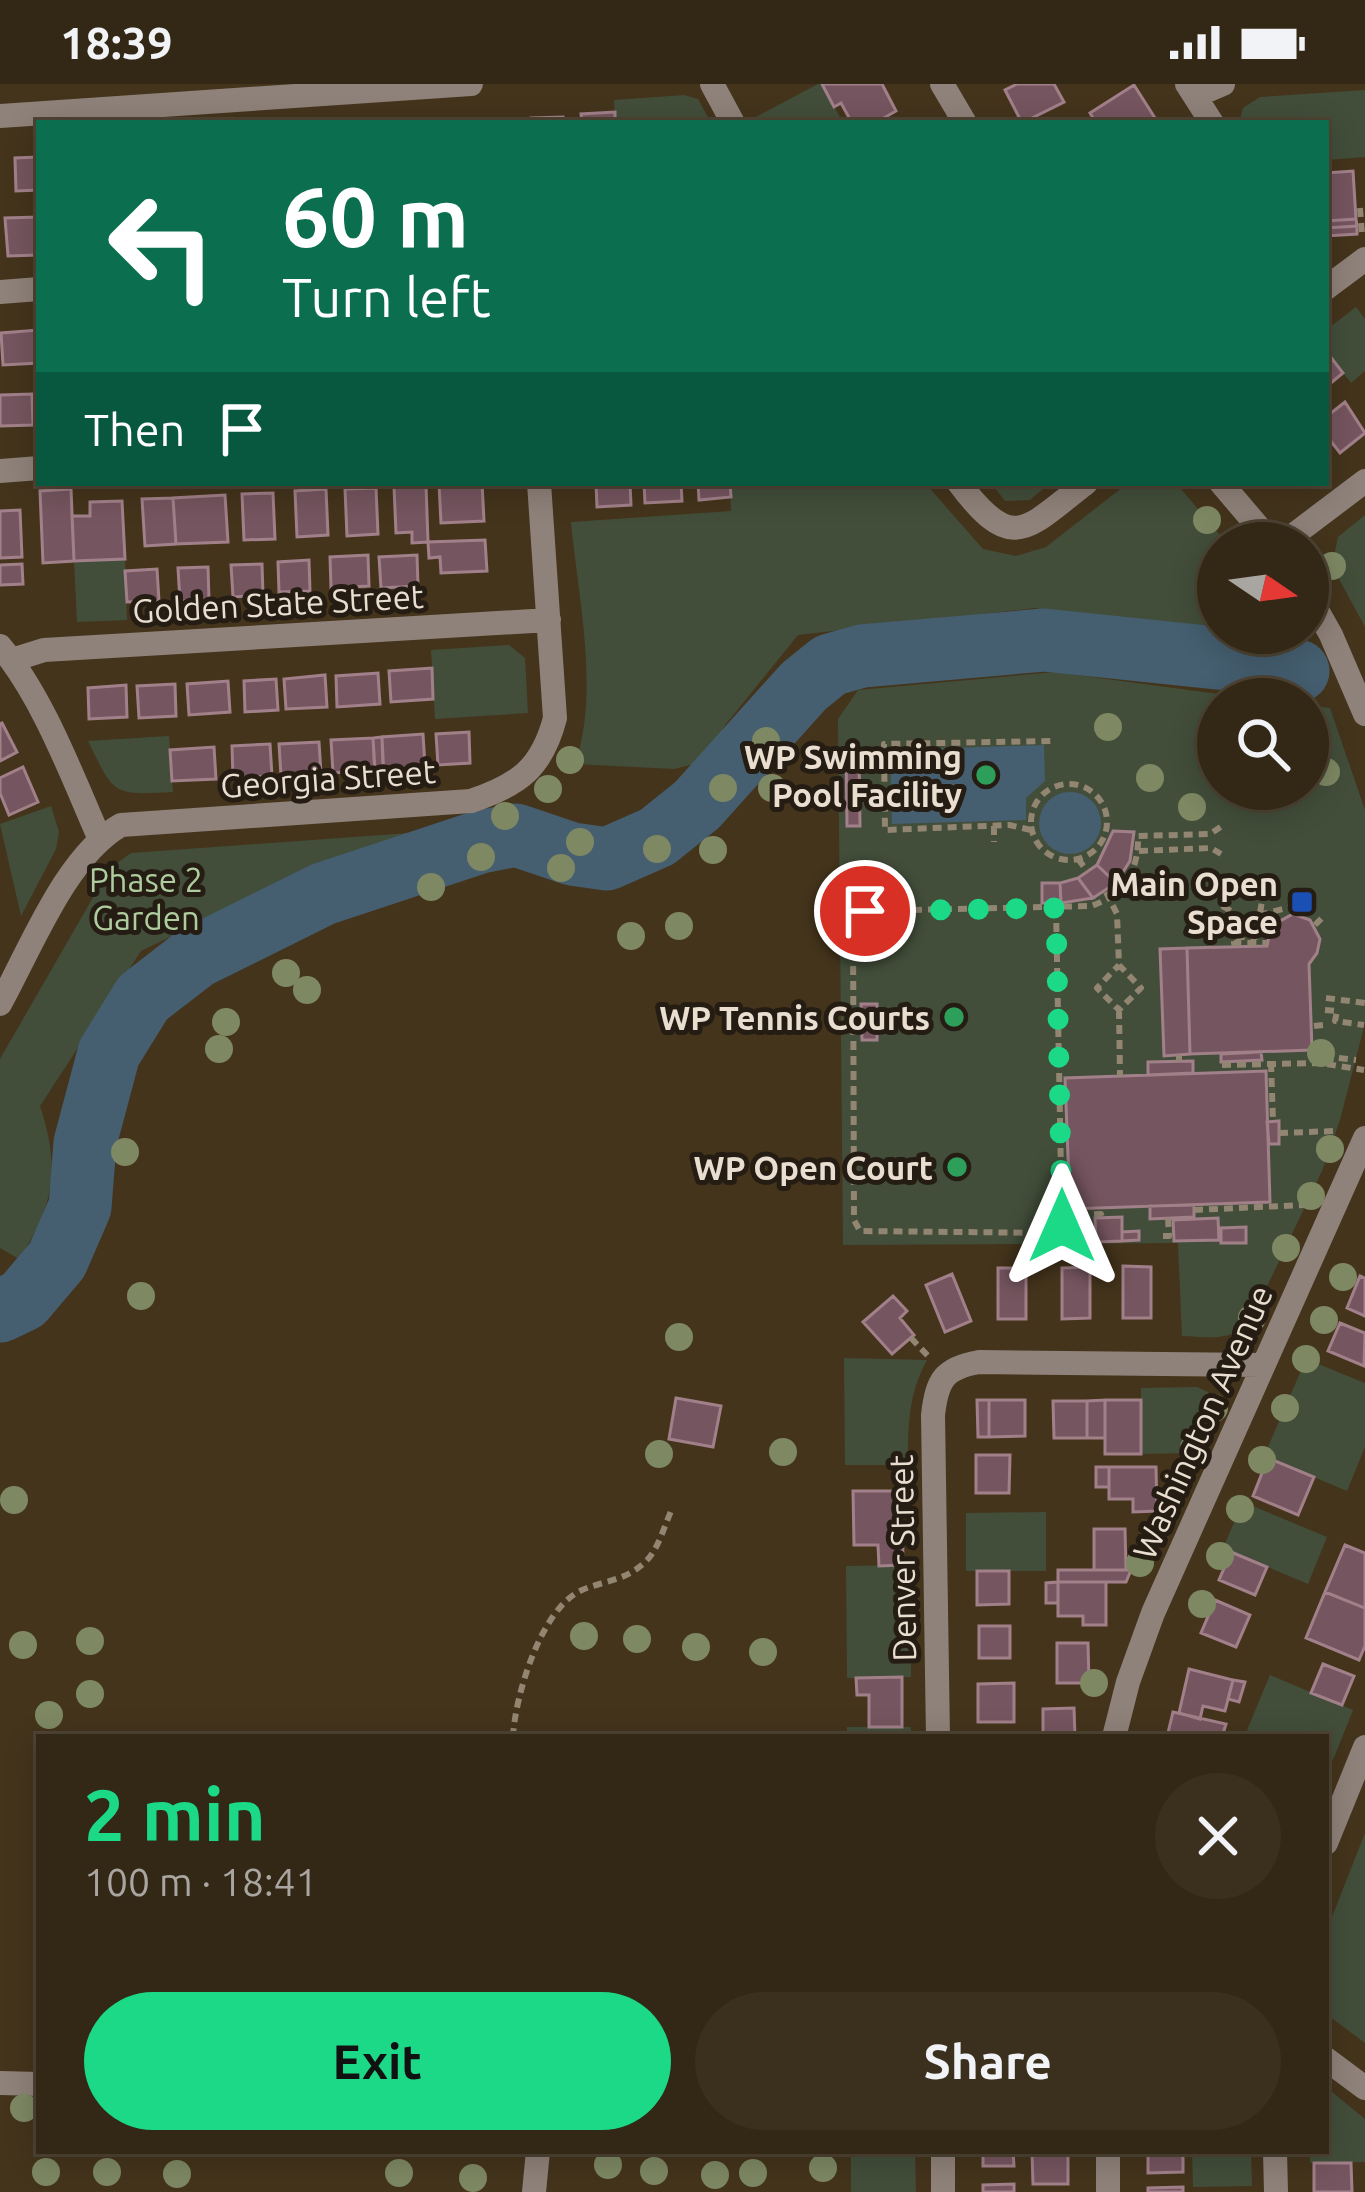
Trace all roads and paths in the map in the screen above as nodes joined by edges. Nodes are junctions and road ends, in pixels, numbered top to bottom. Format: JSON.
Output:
{"nodes":[{"id":1,"x":471,"y":84,"type":"edge"},
{"id":2,"x":712,"y":84,"type":"edge"},
{"id":3,"x":942,"y":84,"type":"edge"},
{"id":4,"x":1223,"y":84,"type":"edge"},
{"id":5,"x":1191,"y":90,"type":"edge"},
{"id":6,"x":0,"y":116,"type":"edge"},
{"id":7,"x":731,"y":120,"type":"edge"},
{"id":8,"x":963,"y":120,"type":"edge"},
{"id":9,"x":1210,"y":120,"type":"edge"},
{"id":10,"x":1360,"y":208,"type":"dead end"},
{"id":11,"x":1364,"y":249,"type":"edge"},
{"id":12,"x":1329,"y":285,"type":"edge"},
{"id":13,"x":36,"y":289,"type":"edge"},
{"id":14,"x":0,"y":292,"type":"edge"},
{"id":15,"x":36,"y":468,"type":"edge"},
{"id":16,"x":0,"y":471,"type":"edge"},
{"id":17,"x":1365,"y":481,"type":"edge"},
{"id":18,"x":539,"y":486,"type":"edge"},
{"id":19,"x":961,"y":486,"type":"edge"},
{"id":20,"x":1082,"y":486,"type":"edge"},
{"id":21,"x":1224,"y":486,"type":"edge"},
{"id":22,"x":1254,"y":522,"type":"edge"},
{"id":23,"x":1310,"y":522,"type":"edge"},
{"id":24,"x":549,"y":620,"type":"junction"},
{"id":25,"x":1329,"y":631,"type":"edge"},
{"id":26,"x":6,"y":653,"type":"edge"},
{"id":27,"x":1365,"y":713,"type":"edge"},
{"id":28,"x":1052,"y":741,"type":"dead end"},
{"id":29,"x":994,"y":826,"type":"junction"},
{"id":30,"x":1222,"y":826,"type":"dead end"},
{"id":31,"x":885,"y":830,"type":"junction"},
{"id":32,"x":1031,"y":830,"type":"junction"},
{"id":33,"x":99,"y":837,"type":"junction"},
{"id":34,"x":885,"y":841,"type":"dead end"},
{"id":35,"x":994,"y":842,"type":"dead end"},
{"id":36,"x":1138,"y":851,"type":"junction"},
{"id":37,"x":1222,"y":854,"type":"dead end"},
{"id":38,"x":1078,"y":860,"type":"junction"},
{"id":39,"x":1088,"y":872,"type":"dead end"},
{"id":40,"x":1243,"y":882,"type":"dead end"},
{"id":41,"x":1264,"y":889,"type":"dead end"},
{"id":42,"x":1108,"y":895,"type":"junction"},
{"id":43,"x":1310,"y":897,"type":"dead end"},
{"id":44,"x":1056,"y":908,"type":"junction"},
{"id":45,"x":1259,"y":915,"type":"junction"},
{"id":46,"x":1323,"y":917,"type":"dead end"},
{"id":47,"x":1257,"y":926,"type":"junction"},
{"id":48,"x":1271,"y":926,"type":"dead end"},
{"id":49,"x":1315,"y":926,"type":"dead end"},
{"id":50,"x":1267,"y":943,"type":"dead end"},
{"id":51,"x":1119,"y":965,"type":"junction"},
{"id":52,"x":1326,"y":998,"type":"dead end"},
{"id":53,"x":1365,"y":1003,"type":"edge"},
{"id":54,"x":0,"y":1004,"type":"edge"},
{"id":55,"x":1059,"y":1010,"type":"junction"},
{"id":56,"x":1119,"y":1010,"type":"junction"},
{"id":57,"x":1325,"y":1010,"type":"dead end"},
{"id":58,"x":1048,"y":1011,"type":"dead end"},
{"id":59,"x":1059,"y":1022,"type":"junction"},
{"id":60,"x":1049,"y":1023,"type":"dead end"},
{"id":61,"x":1364,"y":1025,"type":"edge"},
{"id":62,"x":1280,"y":1053,"type":"dead end"},
{"id":63,"x":1356,"y":1060,"type":"dead end"},
{"id":64,"x":1271,"y":1064,"type":"junction"},
{"id":65,"x":1281,"y":1064,"type":"junction"},
{"id":66,"x":1330,"y":1064,"type":"junction"},
{"id":67,"x":1222,"y":1065,"type":"dead end"},
{"id":68,"x":1364,"y":1070,"type":"edge"},
{"id":69,"x":1120,"y":1076,"type":"dead end"},
{"id":70,"x":1273,"y":1121,"type":"dead end"},
{"id":71,"x":1279,"y":1133,"type":"dead end"},
{"id":72,"x":1355,"y":1134,"type":"edge"},
{"id":73,"x":1314,"y":1203,"type":"dead end"},
{"id":74,"x":1194,"y":1210,"type":"dead end"},
{"id":75,"x":1064,"y":1215,"type":"junction"},
{"id":76,"x":1102,"y":1218,"type":"dead end"},
{"id":77,"x":1170,"y":1221,"type":"dead end"},
{"id":78,"x":1162,"y":1236,"type":"dead end"},
{"id":79,"x":911,"y":1338,"type":"dead end"},
{"id":80,"x":1262,"y":1365,"type":"junction"},
{"id":81,"x":938,"y":1371,"type":"junction"},
{"id":82,"x":672,"y":1509,"type":"dead end"},
{"id":83,"x":513,"y":1734,"type":"edge"},
{"id":84,"x":938,"y":1734,"type":"edge"},
{"id":85,"x":1115,"y":1734,"type":"edge"},
{"id":86,"x":1365,"y":1747,"type":"edge"},
{"id":87,"x":1329,"y":1836,"type":"edge"},
{"id":88,"x":1329,"y":2062,"type":"edge"},
{"id":89,"x":0,"y":2083,"type":"edge"},
{"id":90,"x":36,"y":2084,"type":"edge"},
{"id":91,"x":1365,"y":2088,"type":"edge"},
{"id":92,"x":538,"y":2154,"type":"edge"},
{"id":93,"x":943,"y":2154,"type":"edge"},
{"id":94,"x":1108,"y":2154,"type":"edge"},
{"id":95,"x":1276,"y":2154,"type":"edge"},
{"id":96,"x":534,"y":2192,"type":"edge"},
{"id":97,"x":943,"y":2192,"type":"edge"},
{"id":98,"x":1108,"y":2192,"type":"edge"},
{"id":99,"x":1276,"y":2192,"type":"edge"}],
"edges":[{"from":1,"to":6,"type":"street"},
{"from":2,"to":7,"type":"street"},
{"from":3,"to":8,"type":"street"},
{"from":4,"to":5,"type":"street"},
{"from":5,"to":9,"type":"street"},
{"from":10,"to":11,"type":"path"},
{"from":11,"to":12,"type":"street"},
{"from":13,"to":14,"type":"street"},
{"from":15,"to":16,"type":"street"},
{"from":17,"to":23,"type":"street"},
{"from":18,"to":24,"type":"street"},
{"from":19,"to":20,"type":"street"},
{"from":21,"to":22,"type":"street"},
{"from":24,"to":26,"type":"street","name":"Golden State Street"},
{"from":24,"to":33,"type":"street","name":"Georgia Street"},
{"from":25,"to":27,"type":"street"},
{"from":26,"to":33,"type":"street"},
{"from":28,"to":31,"type":"path"},
{"from":29,"to":31,"type":"path"},
{"from":29,"to":32,"type":"path"},
{"from":29,"to":35,"type":"path"},
{"from":30,"to":36,"type":"path"},
{"from":31,"to":34,"type":"path"},
{"from":32,"to":38,"type":"path"},
{"from":32,"to":38,"type":"path"},
{"from":33,"to":54,"type":"street"},
{"from":36,"to":37,"type":"path"},
{"from":36,"to":42,"type":"path"},
{"from":38,"to":39,"type":"path"},
{"from":40,"to":47,"type":"path"},
{"from":41,"to":45,"type":"path"},
{"from":42,"to":44,"type":"path"},
{"from":42,"to":51,"type":"path"},
{"from":43,"to":45,"type":"path"},
{"from":44,"to":55,"type":"path"},
{"from":44,"to":75,"type":"path"},
{"from":45,"to":47,"type":"path"},
{"from":45,"to":48,"type":"path"},
{"from":46,"to":49,"type":"path"},
{"from":47,"to":50,"type":"path"},
{"from":51,"to":56,"type":"path"},
{"from":51,"to":56,"type":"path"},
{"from":52,"to":53,"type":"path"},
{"from":55,"to":58,"type":"path"},
{"from":55,"to":59,"type":"path"},
{"from":56,"to":69,"type":"path"},
{"from":57,"to":61,"type":"path"},
{"from":59,"to":60,"type":"path"},
{"from":59,"to":75,"type":"path"},
{"from":62,"to":65,"type":"path"},
{"from":63,"to":66,"type":"path"},
{"from":64,"to":65,"type":"path"},
{"from":64,"to":67,"type":"path"},
{"from":64,"to":70,"type":"path"},
{"from":65,"to":66,"type":"path"},
{"from":66,"to":68,"type":"path"},
{"from":71,"to":72,"type":"path"},
{"from":72,"to":80,"type":"street","name":"Washington Avenue"},
{"from":73,"to":74,"type":"path"},
{"from":75,"to":76,"type":"path"},
{"from":77,"to":78,"type":"path"},
{"from":79,"to":81,"type":"path"},
{"from":80,"to":81,"type":"street"},
{"from":80,"to":85,"type":"street","name":"Washington Avenue"},
{"from":81,"to":84,"type":"street","name":"Denver Street"},
{"from":82,"to":83,"type":"path"},
{"from":86,"to":87,"type":"street"},
{"from":88,"to":91,"type":"street"},
{"from":89,"to":90,"type":"street"},
{"from":92,"to":96,"type":"street"},
{"from":93,"to":97,"type":"street"},
{"from":94,"to":98,"type":"street"},
{"from":95,"to":99,"type":"street"}]}
